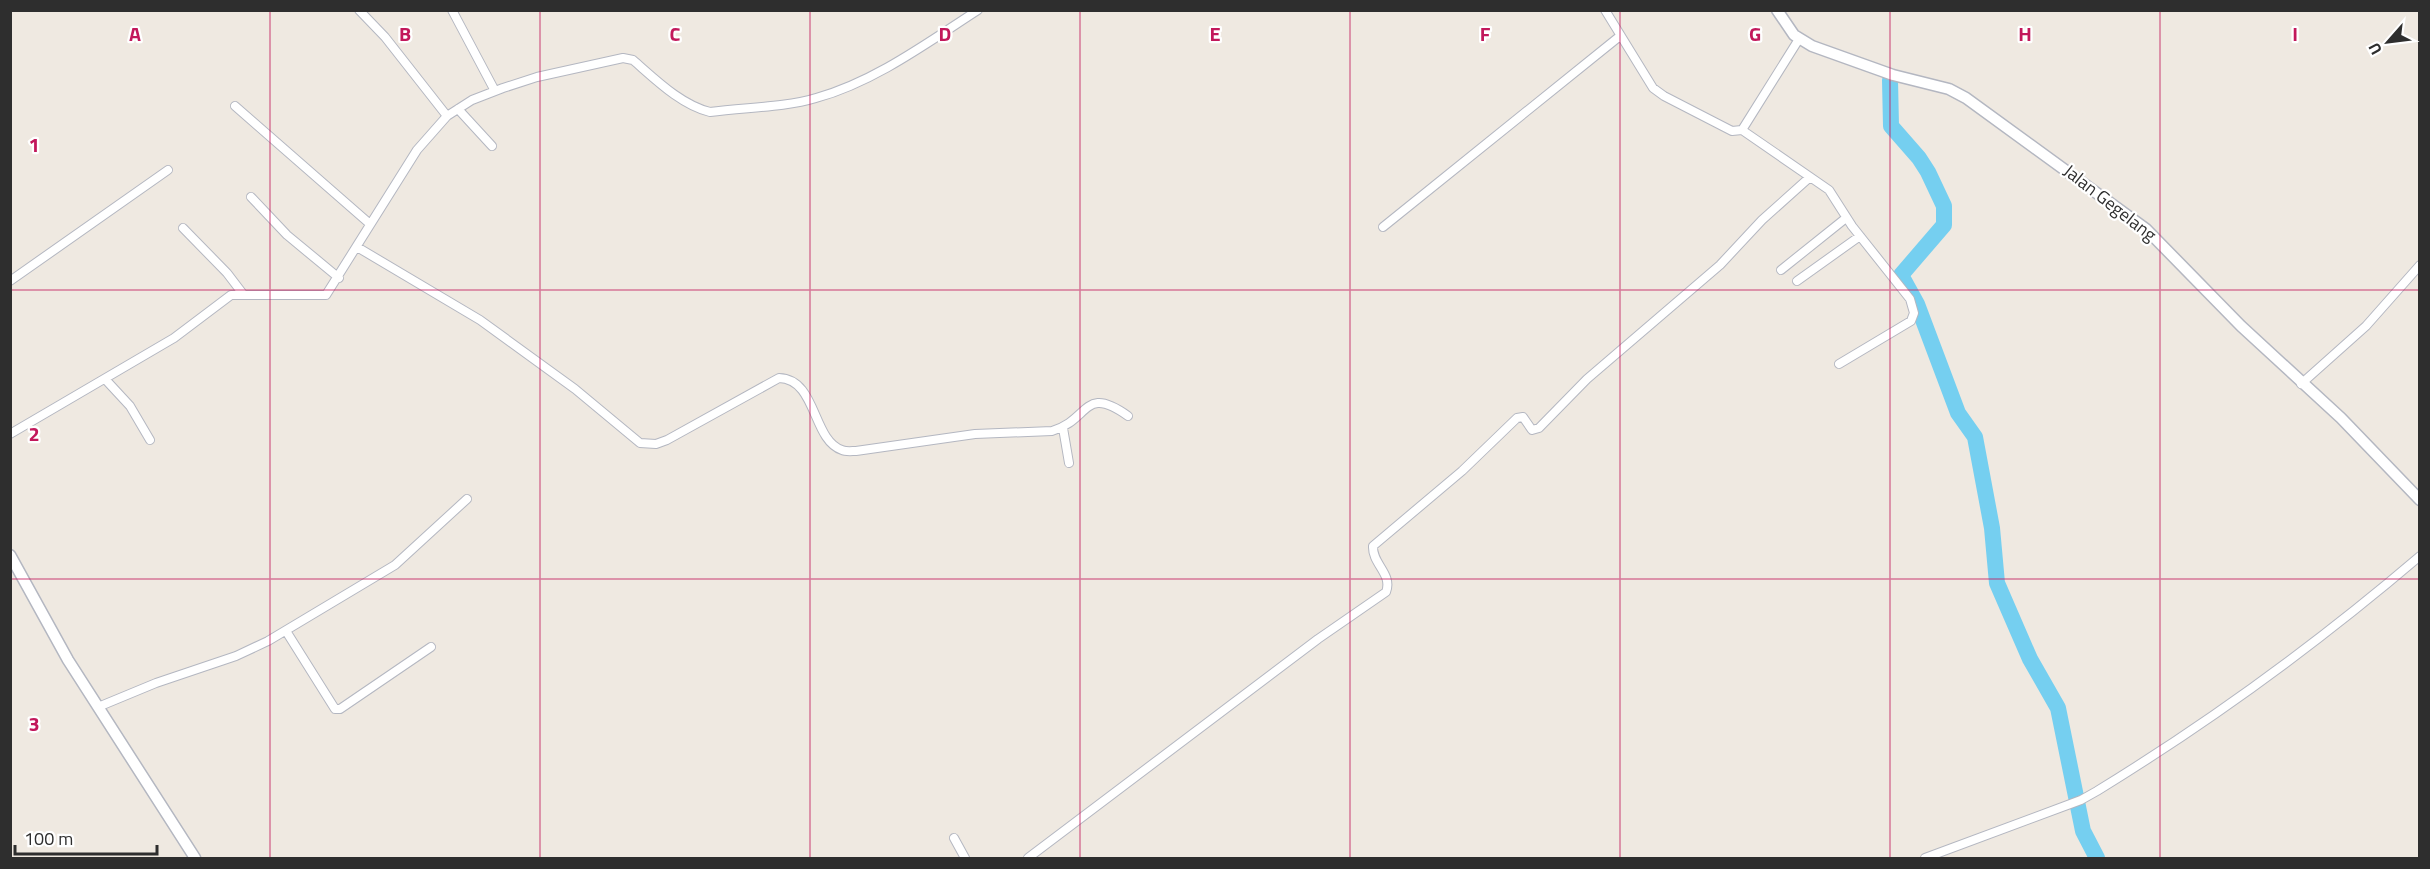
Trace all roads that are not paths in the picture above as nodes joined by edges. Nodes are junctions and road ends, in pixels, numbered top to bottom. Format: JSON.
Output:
{"nodes":[{"id":1,"x":359,"y":10,"type":"edge"},
{"id":2,"x":452,"y":10,"type":"edge"},
{"id":3,"x":978,"y":10,"type":"edge"},
{"id":4,"x":1777,"y":10,"type":"edge"},
{"id":5,"x":1606,"y":11,"type":"edge"},
{"id":6,"x":1620,"y":36,"type":"junction"},
{"id":7,"x":1799,"y":39,"type":"junction"},
{"id":8,"x":495,"y":91,"type":"junction"},
{"id":9,"x":235,"y":106,"type":"dead end"},
{"id":10,"x":458,"y":109,"type":"junction"},
{"id":11,"x":447,"y":116,"type":"junction"},
{"id":12,"x":1742,"y":130,"type":"junction"},
{"id":13,"x":492,"y":146,"type":"dead end"},
{"id":14,"x":168,"y":170,"type":"dead end"},
{"id":15,"x":1810,"y":177,"type":"junction"},
{"id":16,"x":251,"y":197,"type":"dead end"},
{"id":17,"x":1846,"y":218,"type":"junction"},
{"id":18,"x":370,"y":225,"type":"junction"},
{"id":19,"x":1383,"y":227,"type":"dead end"},
{"id":20,"x":183,"y":228,"type":"dead end"},
{"id":21,"x":1860,"y":236,"type":"junction"},
{"id":22,"x":357,"y":247,"type":"junction"},
{"id":23,"x":2420,"y":265,"type":"edge"},
{"id":24,"x":1781,"y":270,"type":"dead end"},
{"id":25,"x":339,"y":278,"type":"junction"},
{"id":26,"x":10,"y":281,"type":"edge"},
{"id":27,"x":1797,"y":281,"type":"dead end"},
{"id":28,"x":243,"y":294,"type":"junction"},
{"id":29,"x":1839,"y":364,"type":"dead end"},
{"id":30,"x":105,"y":379,"type":"junction"},
{"id":31,"x":2301,"y":384,"type":"junction"},
{"id":32,"x":1128,"y":416,"type":"dead end"},
{"id":33,"x":1063,"y":428,"type":"junction"},
{"id":34,"x":10,"y":434,"type":"edge"},
{"id":35,"x":150,"y":440,"type":"dead end"},
{"id":36,"x":1070,"y":463,"type":"dead end"},
{"id":37,"x":467,"y":499,"type":"dead end"},
{"id":38,"x":2420,"y":500,"type":"edge"},
{"id":39,"x":10,"y":555,"type":"edge"},
{"id":40,"x":2420,"y":556,"type":"edge"},
{"id":41,"x":286,"y":631,"type":"junction"},
{"id":42,"x":431,"y":647,"type":"dead end"},
{"id":43,"x":98,"y":707,"type":"junction"},
{"id":44,"x":954,"y":838,"type":"dead end"},
{"id":45,"x":195,"y":858,"type":"edge"},
{"id":46,"x":965,"y":858,"type":"edge"},
{"id":47,"x":1028,"y":858,"type":"edge"},
{"id":48,"x":1925,"y":858,"type":"edge"}],
"edges":[{"from":1,"to":11,"type":"street"},
{"from":2,"to":8,"type":"street"},
{"from":3,"to":8,"type":"street"},
{"from":4,"to":7,"type":"street"},
{"from":5,"to":6,"type":"street"},
{"from":6,"to":12,"type":"street"},
{"from":6,"to":19,"type":"street"},
{"from":7,"to":12,"type":"street"},
{"from":7,"to":31,"type":"street","name":"Jalan Gegelang"},
{"from":8,"to":10,"type":"street"},
{"from":9,"to":18,"type":"street"},
{"from":10,"to":11,"type":"street"},
{"from":10,"to":13,"type":"street"},
{"from":11,"to":18,"type":"street"},
{"from":12,"to":15,"type":"street"},
{"from":14,"to":26,"type":"street"},
{"from":15,"to":17,"type":"street"},
{"from":15,"to":47,"type":"street"},
{"from":16,"to":25,"type":"street"},
{"from":17,"to":21,"type":"street"},
{"from":17,"to":24,"type":"street"},
{"from":18,"to":22,"type":"street"},
{"from":20,"to":28,"type":"street"},
{"from":21,"to":27,"type":"street"},
{"from":21,"to":29,"type":"street"},
{"from":22,"to":25,"type":"street"},
{"from":22,"to":33,"type":"street"},
{"from":23,"to":31,"type":"street"},
{"from":25,"to":28,"type":"street"},
{"from":28,"to":30,"type":"street"},
{"from":30,"to":34,"type":"street"},
{"from":30,"to":35,"type":"street"},
{"from":31,"to":38,"type":"street","name":"Jalan Gegelang"},
{"from":32,"to":33,"type":"street"},
{"from":33,"to":36,"type":"street"},
{"from":37,"to":41,"type":"street"},
{"from":39,"to":43,"type":"street"},
{"from":40,"to":48,"type":"street"},
{"from":41,"to":42,"type":"street"},
{"from":41,"to":43,"type":"street"},
{"from":43,"to":45,"type":"street"},
{"from":44,"to":46,"type":"street"}]}
